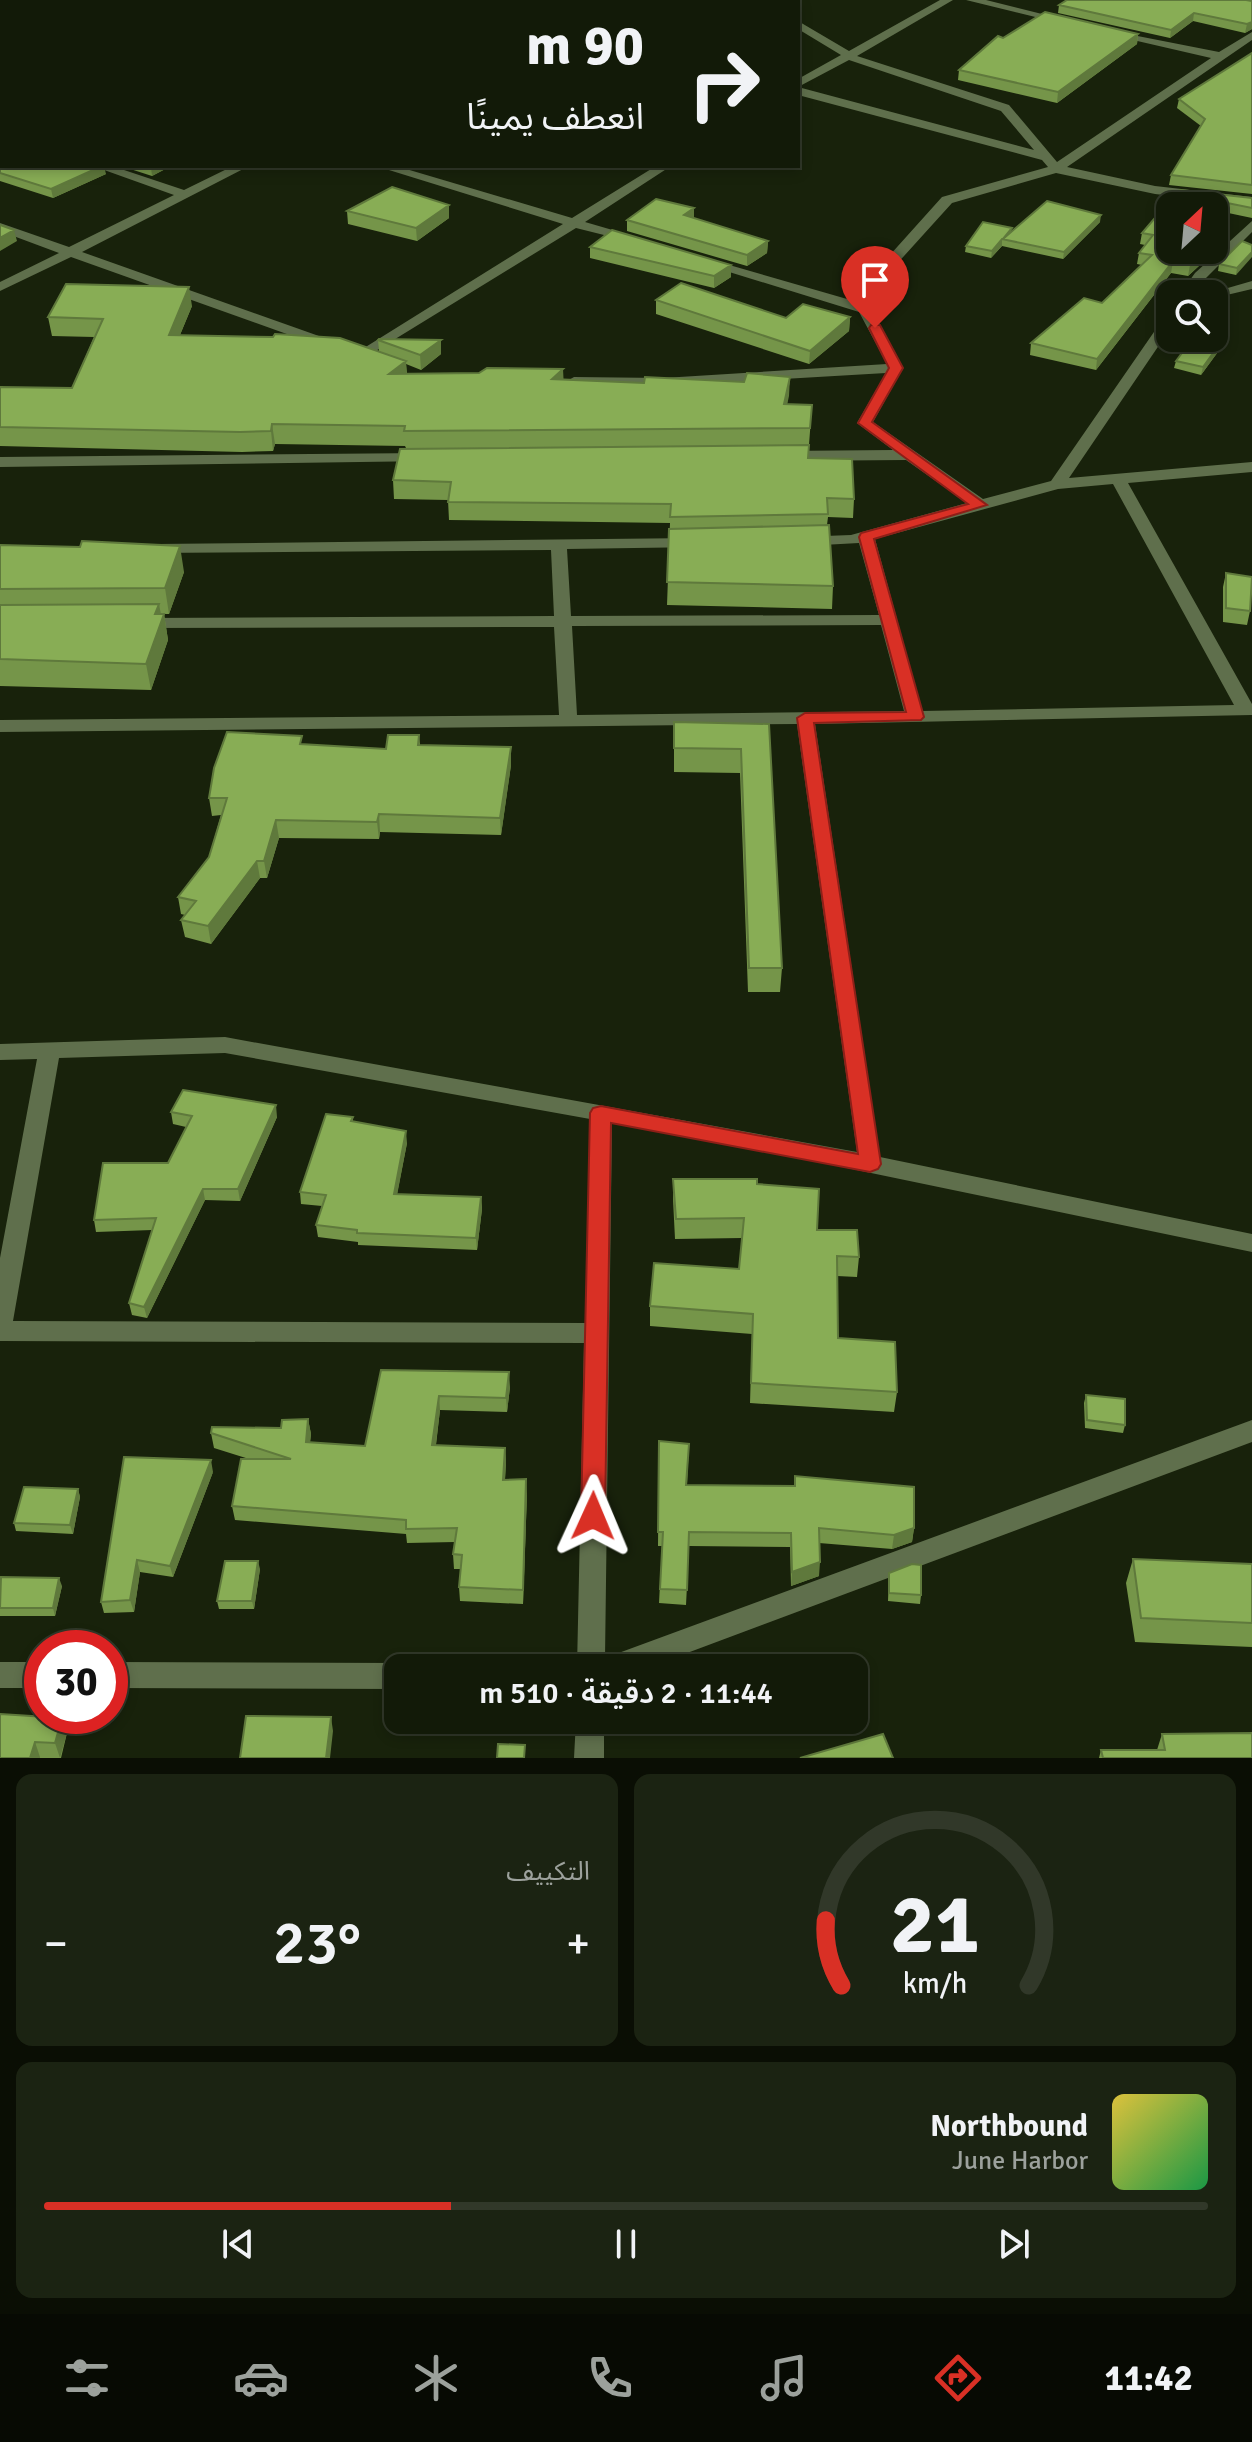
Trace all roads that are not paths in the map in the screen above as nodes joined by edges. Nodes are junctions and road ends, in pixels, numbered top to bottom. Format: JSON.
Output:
{"nodes":[{"id":1,"x":948,"y":0,"type":"edge"},
{"id":2,"x":971,"y":0,"type":"edge"},
{"id":3,"x":800,"y":25,"type":"edge"},
{"id":4,"x":1080,"y":25,"type":"edge"},
{"id":5,"x":1095,"y":28,"type":"edge"},
{"id":6,"x":1252,"y":35,"type":"edge"},
{"id":7,"x":849,"y":55,"type":"junction"},
{"id":8,"x":1220,"y":56,"type":"junction"},
{"id":9,"x":800,"y":83,"type":"edge"},
{"id":10,"x":800,"y":92,"type":"edge"},
{"id":11,"x":1052,"y":163,"type":"junction"},
{"id":12,"x":105,"y":168,"type":"edge"},
{"id":13,"x":239,"y":168,"type":"edge"},
{"id":14,"x":389,"y":168,"type":"edge"},
{"id":15,"x":662,"y":168,"type":"edge"},
{"id":16,"x":186,"y":195,"type":"junction"},
{"id":17,"x":1252,"y":201,"type":"edge"},
{"id":18,"x":574,"y":223,"type":"junction"},
{"id":19,"x":1252,"y":225,"type":"edge"},
{"id":20,"x":0,"y":227,"type":"edge"},
{"id":21,"x":649,"y":245,"type":"edge"},
{"id":22,"x":71,"y":252,"type":"junction"},
{"id":23,"x":694,"y":259,"type":"edge"},
{"id":24,"x":1197,"y":280,"type":"edge"},
{"id":25,"x":1252,"y":285,"type":"edge"},
{"id":26,"x":0,"y":287,"type":"edge"},
{"id":27,"x":1228,"y":291,"type":"edge"},
{"id":28,"x":865,"y":309,"type":"junction"},
{"id":29,"x":1156,"y":339,"type":"edge"},
{"id":30,"x":896,"y":368,"type":"junction"},
{"id":31,"x":553,"y":381,"type":"edge"},
{"id":32,"x":909,"y":455,"type":"junction"},
{"id":33,"x":765,"y":456,"type":"edge"},
{"id":34,"x":447,"y":458,"type":"edge"},
{"id":35,"x":0,"y":462,"type":"edge"},
{"id":36,"x":1252,"y":467,"type":"edge"},
{"id":37,"x":1118,"y":479,"type":"junction"},
{"id":38,"x":1057,"y":484,"type":"junction"},
{"id":39,"x":980,"y":505,"type":"junction"},
{"id":40,"x":866,"y":537,"type":"junction"},
{"id":41,"x":790,"y":542,"type":"edge"},
{"id":42,"x":713,"y":543,"type":"edge"},
{"id":43,"x":559,"y":546,"type":"junction"},
{"id":44,"x":140,"y":549,"type":"edge"},
{"id":45,"x":889,"y":620,"type":"junction"},
{"id":46,"x":563,"y":621,"type":"junction"},
{"id":47,"x":125,"y":623,"type":"edge"},
{"id":48,"x":1251,"y":714,"type":"edge"},
{"id":49,"x":915,"y":717,"type":"junction"},
{"id":50,"x":805,"y":718,"type":"junction"},
{"id":51,"x":568,"y":721,"type":"junction"},
{"id":52,"x":0,"y":726,"type":"edge"},
{"id":53,"x":49,"y":1051,"type":"junction"},
{"id":54,"x":0,"y":1052,"type":"edge"},
{"id":55,"x":601,"y":1113,"type":"junction"},
{"id":56,"x":870,"y":1164,"type":"junction"},
{"id":57,"x":1252,"y":1243,"type":"edge"},
{"id":58,"x":0,"y":1328,"type":"edge"},
{"id":59,"x":597,"y":1333,"type":"junction"},
{"id":60,"x":1252,"y":1431,"type":"edge"},
{"id":61,"x":591,"y":1654,"type":"edge"},
{"id":62,"x":650,"y":1654,"type":"edge"},
{"id":63,"x":0,"y":1675,"type":"edge"},
{"id":64,"x":24,"y":1675,"type":"edge"},
{"id":65,"x":128,"y":1675,"type":"edge"},
{"id":66,"x":384,"y":1676,"type":"edge"},
{"id":67,"x":590,"y":1734,"type":"edge"},
{"id":68,"x":589,"y":1758,"type":"edge"}],
"edges":[{"from":1,"to":7,"type":"street"},
{"from":2,"to":4,"type":"street"},
{"from":3,"to":7,"type":"street"},
{"from":5,"to":8,"type":"street"},
{"from":6,"to":8,"type":"street"},
{"from":7,"to":9,"type":"street"},
{"from":7,"to":11,"type":"street"},
{"from":8,"to":11,"type":"street"},
{"from":10,"to":11,"type":"street"},
{"from":11,"to":17,"type":"street"},
{"from":11,"to":28,"type":"street"},
{"from":12,"to":16,"type":"street"},
{"from":13,"to":16,"type":"street"},
{"from":14,"to":18,"type":"street"},
{"from":15,"to":18,"type":"street"},
{"from":16,"to":22,"type":"street"},
{"from":18,"to":21,"type":"street"},
{"from":18,"to":22,"type":"street"},
{"from":19,"to":24,"type":"street"},
{"from":20,"to":22,"type":"street"},
{"from":22,"to":26,"type":"street"},
{"from":23,"to":28,"type":"street"},
{"from":25,"to":27,"type":"street"},
{"from":28,"to":30,"type":"street"},
{"from":29,"to":38,"type":"street"},
{"from":30,"to":31,"type":"street"},
{"from":30,"to":32,"type":"street"},
{"from":32,"to":33,"type":"street"},
{"from":32,"to":39,"type":"street"},
{"from":34,"to":35,"type":"street"},
{"from":36,"to":37,"type":"street"},
{"from":37,"to":38,"type":"street"},
{"from":37,"to":48,"type":"street"},
{"from":38,"to":39,"type":"street"},
{"from":39,"to":40,"type":"street"},
{"from":40,"to":41,"type":"street"},
{"from":40,"to":45,"type":"street"},
{"from":42,"to":43,"type":"street"},
{"from":43,"to":44,"type":"street"},
{"from":43,"to":46,"type":"street"},
{"from":45,"to":46,"type":"street"},
{"from":45,"to":49,"type":"street"},
{"from":46,"to":47,"type":"street"},
{"from":46,"to":51,"type":"street"},
{"from":48,"to":49,"type":"street"},
{"from":49,"to":50,"type":"street"},
{"from":50,"to":51,"type":"street"},
{"from":50,"to":56,"type":"street"},
{"from":51,"to":52,"type":"street"},
{"from":53,"to":54,"type":"street"},
{"from":53,"to":55,"type":"street"},
{"from":53,"to":58,"type":"street"},
{"from":55,"to":56,"type":"street"},
{"from":55,"to":59,"type":"street"},
{"from":56,"to":57,"type":"street"},
{"from":58,"to":59,"type":"street"},
{"from":59,"to":61,"type":"street"},
{"from":60,"to":62,"type":"street"},
{"from":63,"to":64,"type":"street"},
{"from":65,"to":66,"type":"street"},
{"from":67,"to":68,"type":"street"}]}
